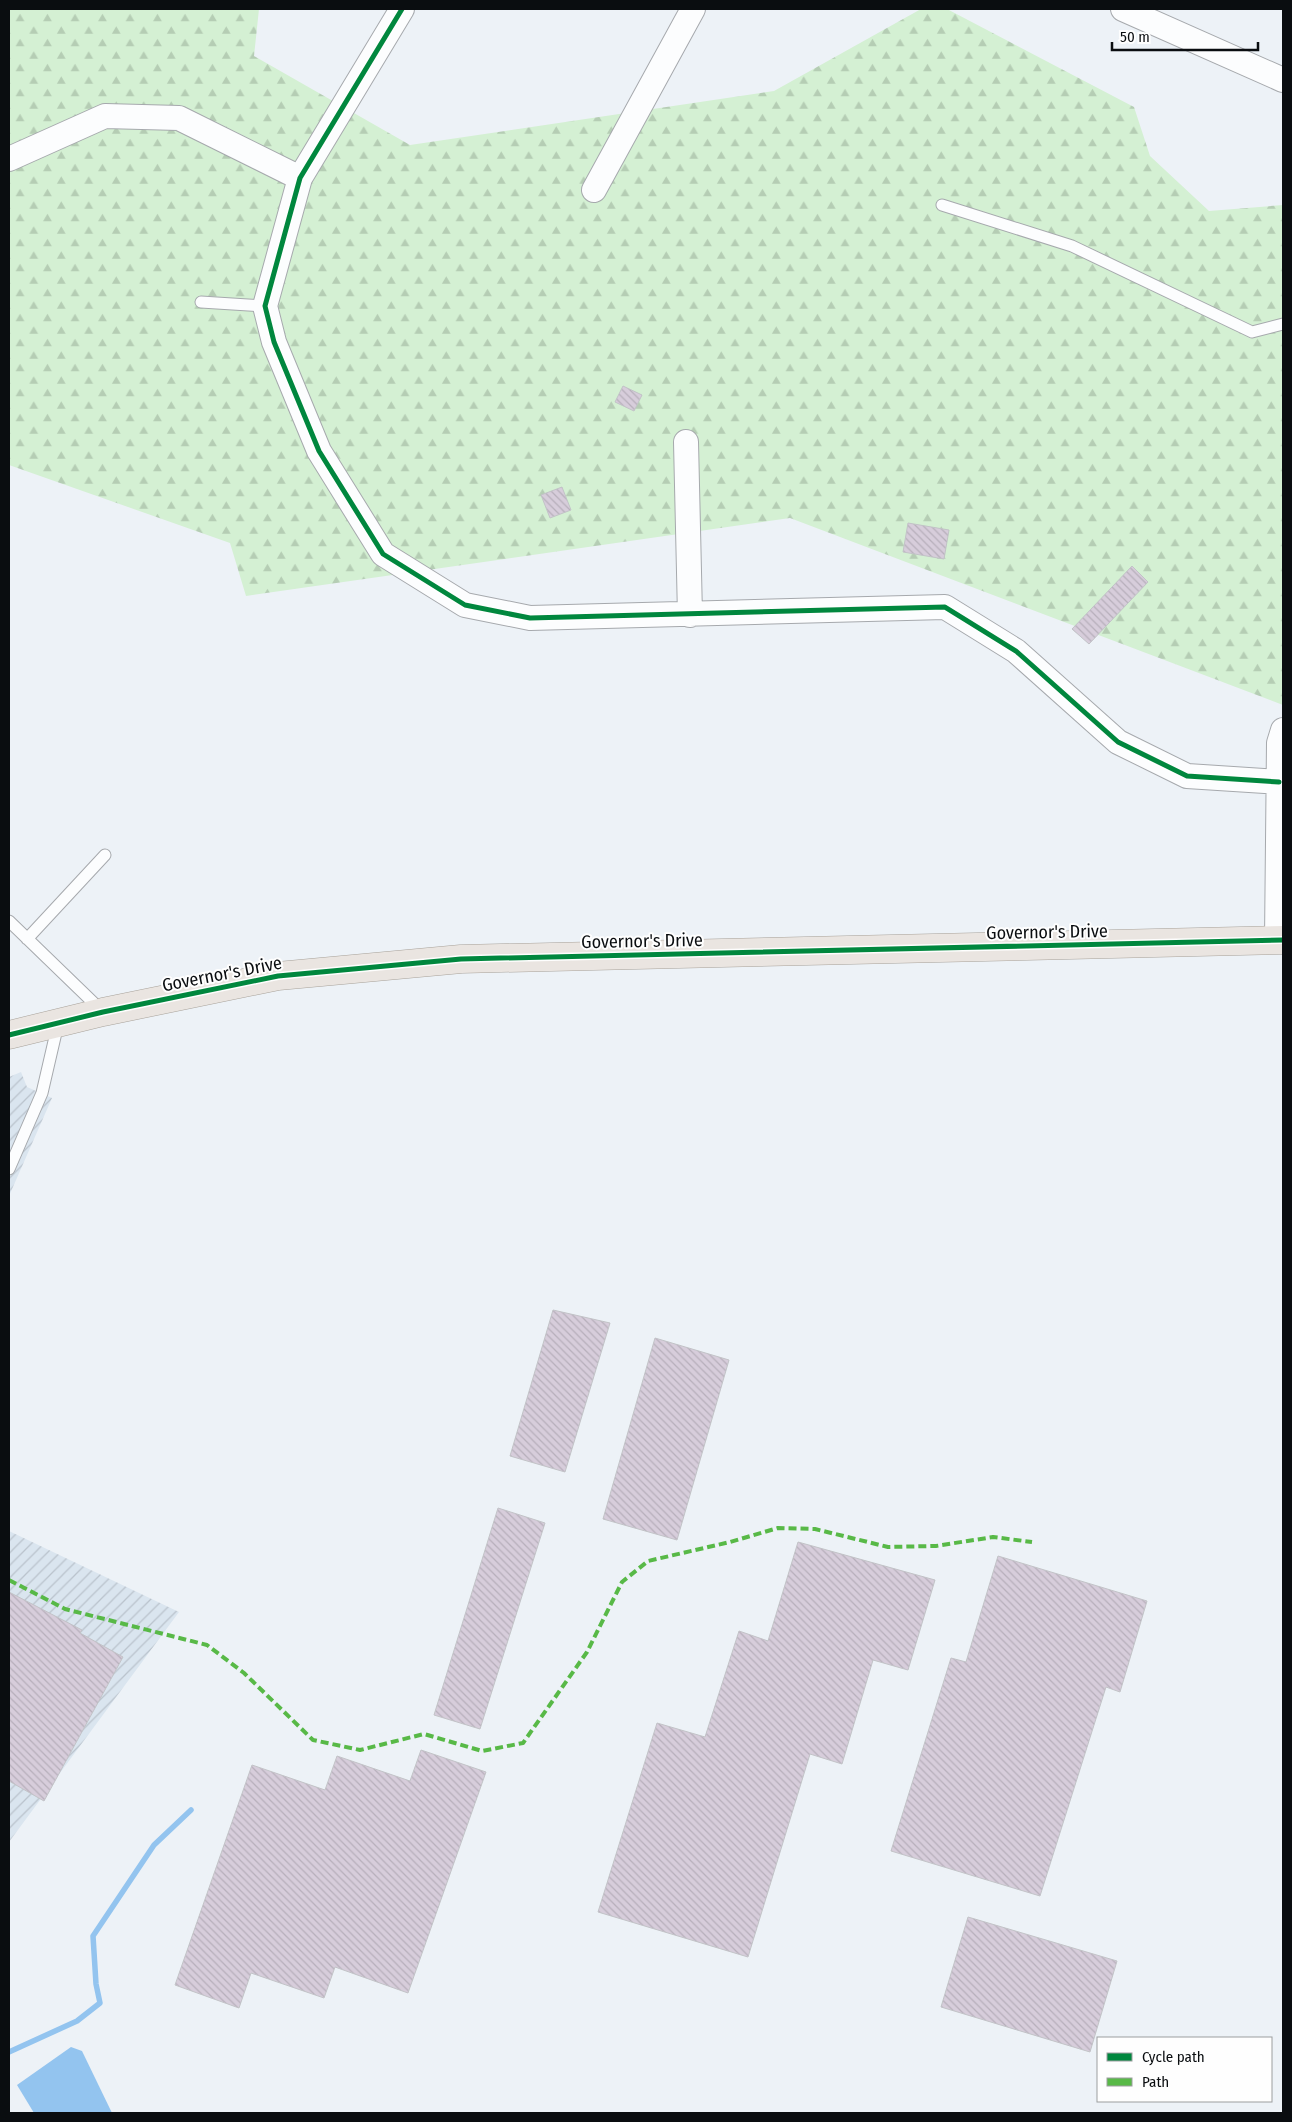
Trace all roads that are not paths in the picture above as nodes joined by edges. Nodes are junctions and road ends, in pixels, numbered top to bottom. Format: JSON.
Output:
{"nodes":[{"id":1,"x":402,"y":9,"type":"edge"},
{"id":2,"x":693,"y":9,"type":"edge"},
{"id":3,"x":1124,"y":9,"type":"edge"},
{"id":4,"x":1283,"y":80,"type":"edge"},
{"id":5,"x":9,"y":159,"type":"edge"},
{"id":6,"x":300,"y":178,"type":"junction"},
{"id":7,"x":594,"y":190,"type":"dead end"},
{"id":8,"x":942,"y":205,"type":"dead end"},
{"id":9,"x":201,"y":302,"type":"dead end"},
{"id":10,"x":265,"y":306,"type":"junction"},
{"id":11,"x":1283,"y":324,"type":"edge"},
{"id":12,"x":686,"y":442,"type":"dead end"},
{"id":13,"x":690,"y":615,"type":"junction"},
{"id":14,"x":1283,"y":730,"type":"edge"},
{"id":15,"x":1279,"y":782,"type":"junction"},
{"id":16,"x":105,"y":855,"type":"dead end"},
{"id":17,"x":9,"y":921,"type":"edge"},
{"id":18,"x":27,"y":939,"type":"junction"},
{"id":19,"x":1280,"y":940,"type":"edge"},
{"id":20,"x":103,"y":1012,"type":"junction"},
{"id":21,"x":58,"y":1023,"type":"junction"},
{"id":22,"x":9,"y":1035,"type":"edge"},
{"id":23,"x":9,"y":1169,"type":"edge"}],
"edges":[{"from":1,"to":6,"type":"street"},
{"from":2,"to":7,"type":"street"},
{"from":3,"to":4,"type":"street"},
{"from":5,"to":6,"type":"street"},
{"from":6,"to":10,"type":"street"},
{"from":8,"to":11,"type":"lane"},
{"from":9,"to":10,"type":"lane"},
{"from":10,"to":13,"type":"street"},
{"from":12,"to":13,"type":"street"},
{"from":13,"to":15,"type":"street"},
{"from":14,"to":15,"type":"street"},
{"from":15,"to":19,"type":"street"},
{"from":16,"to":18,"type":"lane"},
{"from":17,"to":18,"type":"lane"},
{"from":18,"to":20,"type":"lane"},
{"from":19,"to":20,"type":"main road","name":"Governor's Drive"},
{"from":20,"to":21,"type":"main road","name":"Governor's Drive"},
{"from":21,"to":22,"type":"main road","name":"Governor's Drive"},
{"from":21,"to":23,"type":"lane"}]}
